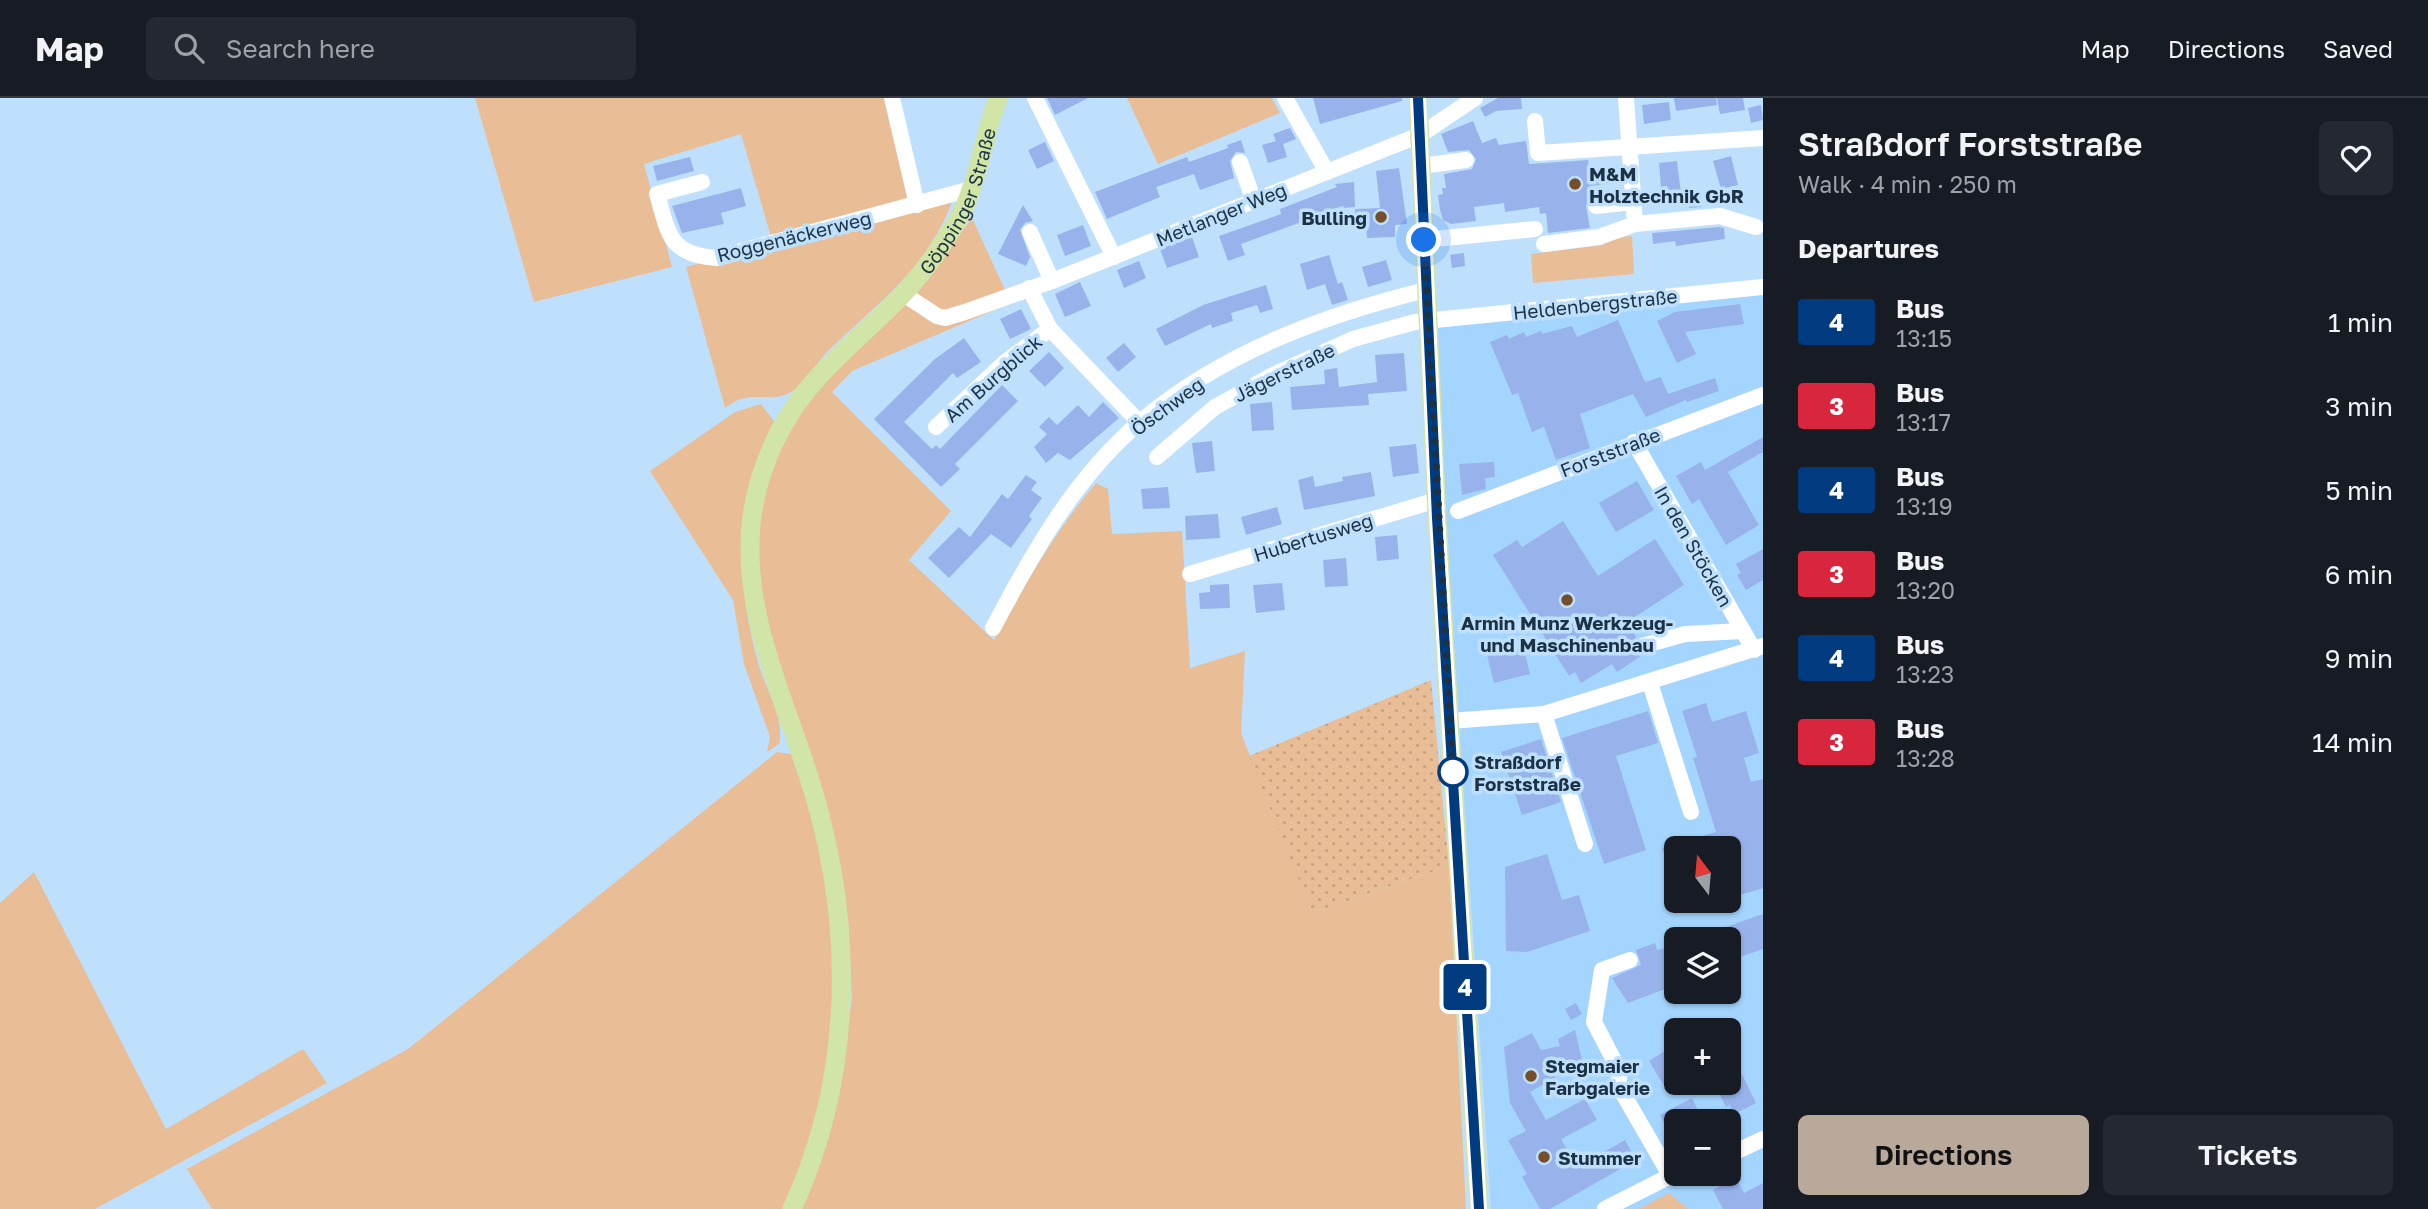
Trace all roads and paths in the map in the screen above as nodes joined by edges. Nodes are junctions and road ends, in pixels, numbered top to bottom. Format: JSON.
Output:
{"nodes":[{"id":1,"x":892,"y":98,"type":"edge"},
{"id":2,"x":998,"y":98,"type":"edge"},
{"id":3,"x":1035,"y":98,"type":"edge"},
{"id":4,"x":1285,"y":98,"type":"edge"},
{"id":5,"x":1418,"y":98,"type":"edge"},
{"id":6,"x":1475,"y":98,"type":"edge"},
{"id":7,"x":1626,"y":98,"type":"edge"},
{"id":8,"x":1535,"y":121,"type":"dead end"},
{"id":9,"x":1420,"y":135,"type":"junction"},
{"id":10,"x":1763,"y":138,"type":"edge"},
{"id":11,"x":1630,"y":147,"type":"junction"},
{"id":12,"x":1466,"y":160,"type":"dead end"},
{"id":13,"x":1240,"y":162,"type":"dead end"},
{"id":14,"x":1421,"y":166,"type":"junction"},
{"id":15,"x":1327,"y":172,"type":"junction"},
{"id":16,"x":702,"y":182,"type":"dead end"},
{"id":17,"x":971,"y":189,"type":"junction"},
{"id":18,"x":1254,"y":201,"type":"junction"},
{"id":19,"x":1633,"y":202,"type":"junction"},
{"id":20,"x":917,"y":205,"type":"junction"},
{"id":21,"x":1596,"y":206,"type":"dead end"},
{"id":22,"x":1635,"y":224,"type":"junction"},
{"id":23,"x":1756,"y":227,"type":"dead end"},
{"id":24,"x":1535,"y":229,"type":"dead end"},
{"id":25,"x":1030,"y":232,"type":"dead end"},
{"id":26,"x":1424,"y":240,"type":"junction"},
{"id":27,"x":1545,"y":244,"type":"dead end"},
{"id":28,"x":1114,"y":257,"type":"junction"},
{"id":29,"x":1052,"y":281,"type":"junction"},
{"id":30,"x":1763,"y":287,"type":"edge"},
{"id":31,"x":1029,"y":288,"type":"junction"},
{"id":32,"x":1426,"y":290,"type":"junction"},
{"id":33,"x":905,"y":295,"type":"junction"},
{"id":34,"x":1428,"y":321,"type":"junction"},
{"id":35,"x":1050,"y":329,"type":"junction"},
{"id":36,"x":1763,"y":395,"type":"edge"},
{"id":37,"x":1139,"y":422,"type":"junction"},
{"id":38,"x":936,"y":427,"type":"dead end"},
{"id":39,"x":1634,"y":442,"type":"junction"},
{"id":40,"x":1157,"y":457,"type":"dead end"},
{"id":41,"x":1437,"y":500,"type":"junction"},
{"id":42,"x":1458,"y":511,"type":"dead end"},
{"id":43,"x":1190,"y":574,"type":"dead end"},
{"id":44,"x":993,"y":628,"type":"dead end"},
{"id":45,"x":1743,"y":631,"type":"junction"},
{"id":46,"x":1642,"y":646,"type":"dead end"},
{"id":47,"x":1759,"y":648,"type":"edge"},
{"id":48,"x":1650,"y":683,"type":"junction"},
{"id":49,"x":1544,"y":714,"type":"junction"},
{"id":50,"x":1450,"y":721,"type":"junction"},
{"id":51,"x":1691,"y":812,"type":"dead end"},
{"id":52,"x":1585,"y":845,"type":"dead end"},
{"id":53,"x":1630,"y":960,"type":"dead end"},
{"id":54,"x":1763,"y":1139,"type":"edge"},
{"id":55,"x":1741,"y":1150,"type":"edge"},
{"id":56,"x":1664,"y":1159,"type":"edge"},
{"id":57,"x":1664,"y":1179,"type":"edge"},
{"id":58,"x":792,"y":1209,"type":"edge"},
{"id":59,"x":1479,"y":1209,"type":"edge"},
{"id":60,"x":1605,"y":1209,"type":"edge"}],
"edges":[{"from":1,"to":20,"type":"street"},
{"from":2,"to":17,"type":"main road","name":"Göppinger Straße"},
{"from":3,"to":28,"type":"street"},
{"from":4,"to":15,"type":"street"},
{"from":5,"to":9,"type":"main road"},
{"from":6,"to":9,"type":"street","name":"Metlanger Weg"},
{"from":7,"to":11,"type":"street"},
{"from":8,"to":11,"type":"street"},
{"from":9,"to":14,"type":"main road"},
{"from":9,"to":15,"type":"street","name":"Metlanger Weg"},
{"from":10,"to":11,"type":"street"},
{"from":11,"to":19,"type":"street"},
{"from":12,"to":14,"type":"street"},
{"from":13,"to":18,"type":"street"},
{"from":14,"to":26,"type":"main road"},
{"from":15,"to":18,"type":"street","name":"Metlanger Weg"},
{"from":16,"to":20,"type":"street","name":"Roggenäckerweg"},
{"from":17,"to":20,"type":"street","name":"Roggenäckerweg"},
{"from":17,"to":33,"type":"main road","name":"Göppinger Straße"},
{"from":18,"to":28,"type":"street","name":"Metlanger Weg"},
{"from":19,"to":21,"type":"street"},
{"from":19,"to":22,"type":"street"},
{"from":22,"to":23,"type":"street"},
{"from":22,"to":27,"type":"street"},
{"from":24,"to":26,"type":"street"},
{"from":25,"to":29,"type":"street"},
{"from":26,"to":32,"type":"main road"},
{"from":28,"to":29,"type":"street","name":"Metlanger Weg"},
{"from":29,"to":31,"type":"street","name":"Metlanger Weg"},
{"from":30,"to":34,"type":"street","name":"Heldenbergstraße"},
{"from":31,"to":33,"type":"street","name":"Metlanger Weg"},
{"from":31,"to":35,"type":"street","name":"Am Burgblick"},
{"from":32,"to":34,"type":"main road"},
{"from":32,"to":37,"type":"street","name":"Öschweg"},
{"from":33,"to":58,"type":"main road","name":"Göppinger Straße"},
{"from":34,"to":40,"type":"street","name":"Jägerstraße"},
{"from":34,"to":41,"type":"main road"},
{"from":35,"to":37,"type":"street","name":"Am Burgblick"},
{"from":35,"to":38,"type":"street","name":"Am Burgblick"},
{"from":36,"to":39,"type":"street","name":"Forststraße"},
{"from":37,"to":44,"type":"street","name":"Öschweg"},
{"from":39,"to":42,"type":"street","name":"Forststraße"},
{"from":39,"to":45,"type":"street","name":"In den Stöcken"},
{"from":41,"to":43,"type":"street","name":"Hubertusweg"},
{"from":41,"to":50,"type":"main road"},
{"from":45,"to":46,"type":"street"},
{"from":45,"to":47,"type":"street","name":"In den Stöcken"},
{"from":47,"to":48,"type":"street"},
{"from":48,"to":49,"type":"street"},
{"from":48,"to":51,"type":"street"},
{"from":49,"to":50,"type":"street"},
{"from":49,"to":52,"type":"street"},
{"from":50,"to":59,"type":"main road"},
{"from":53,"to":56,"type":"street"},
{"from":54,"to":55,"type":"street"},
{"from":57,"to":60,"type":"street"}]}
